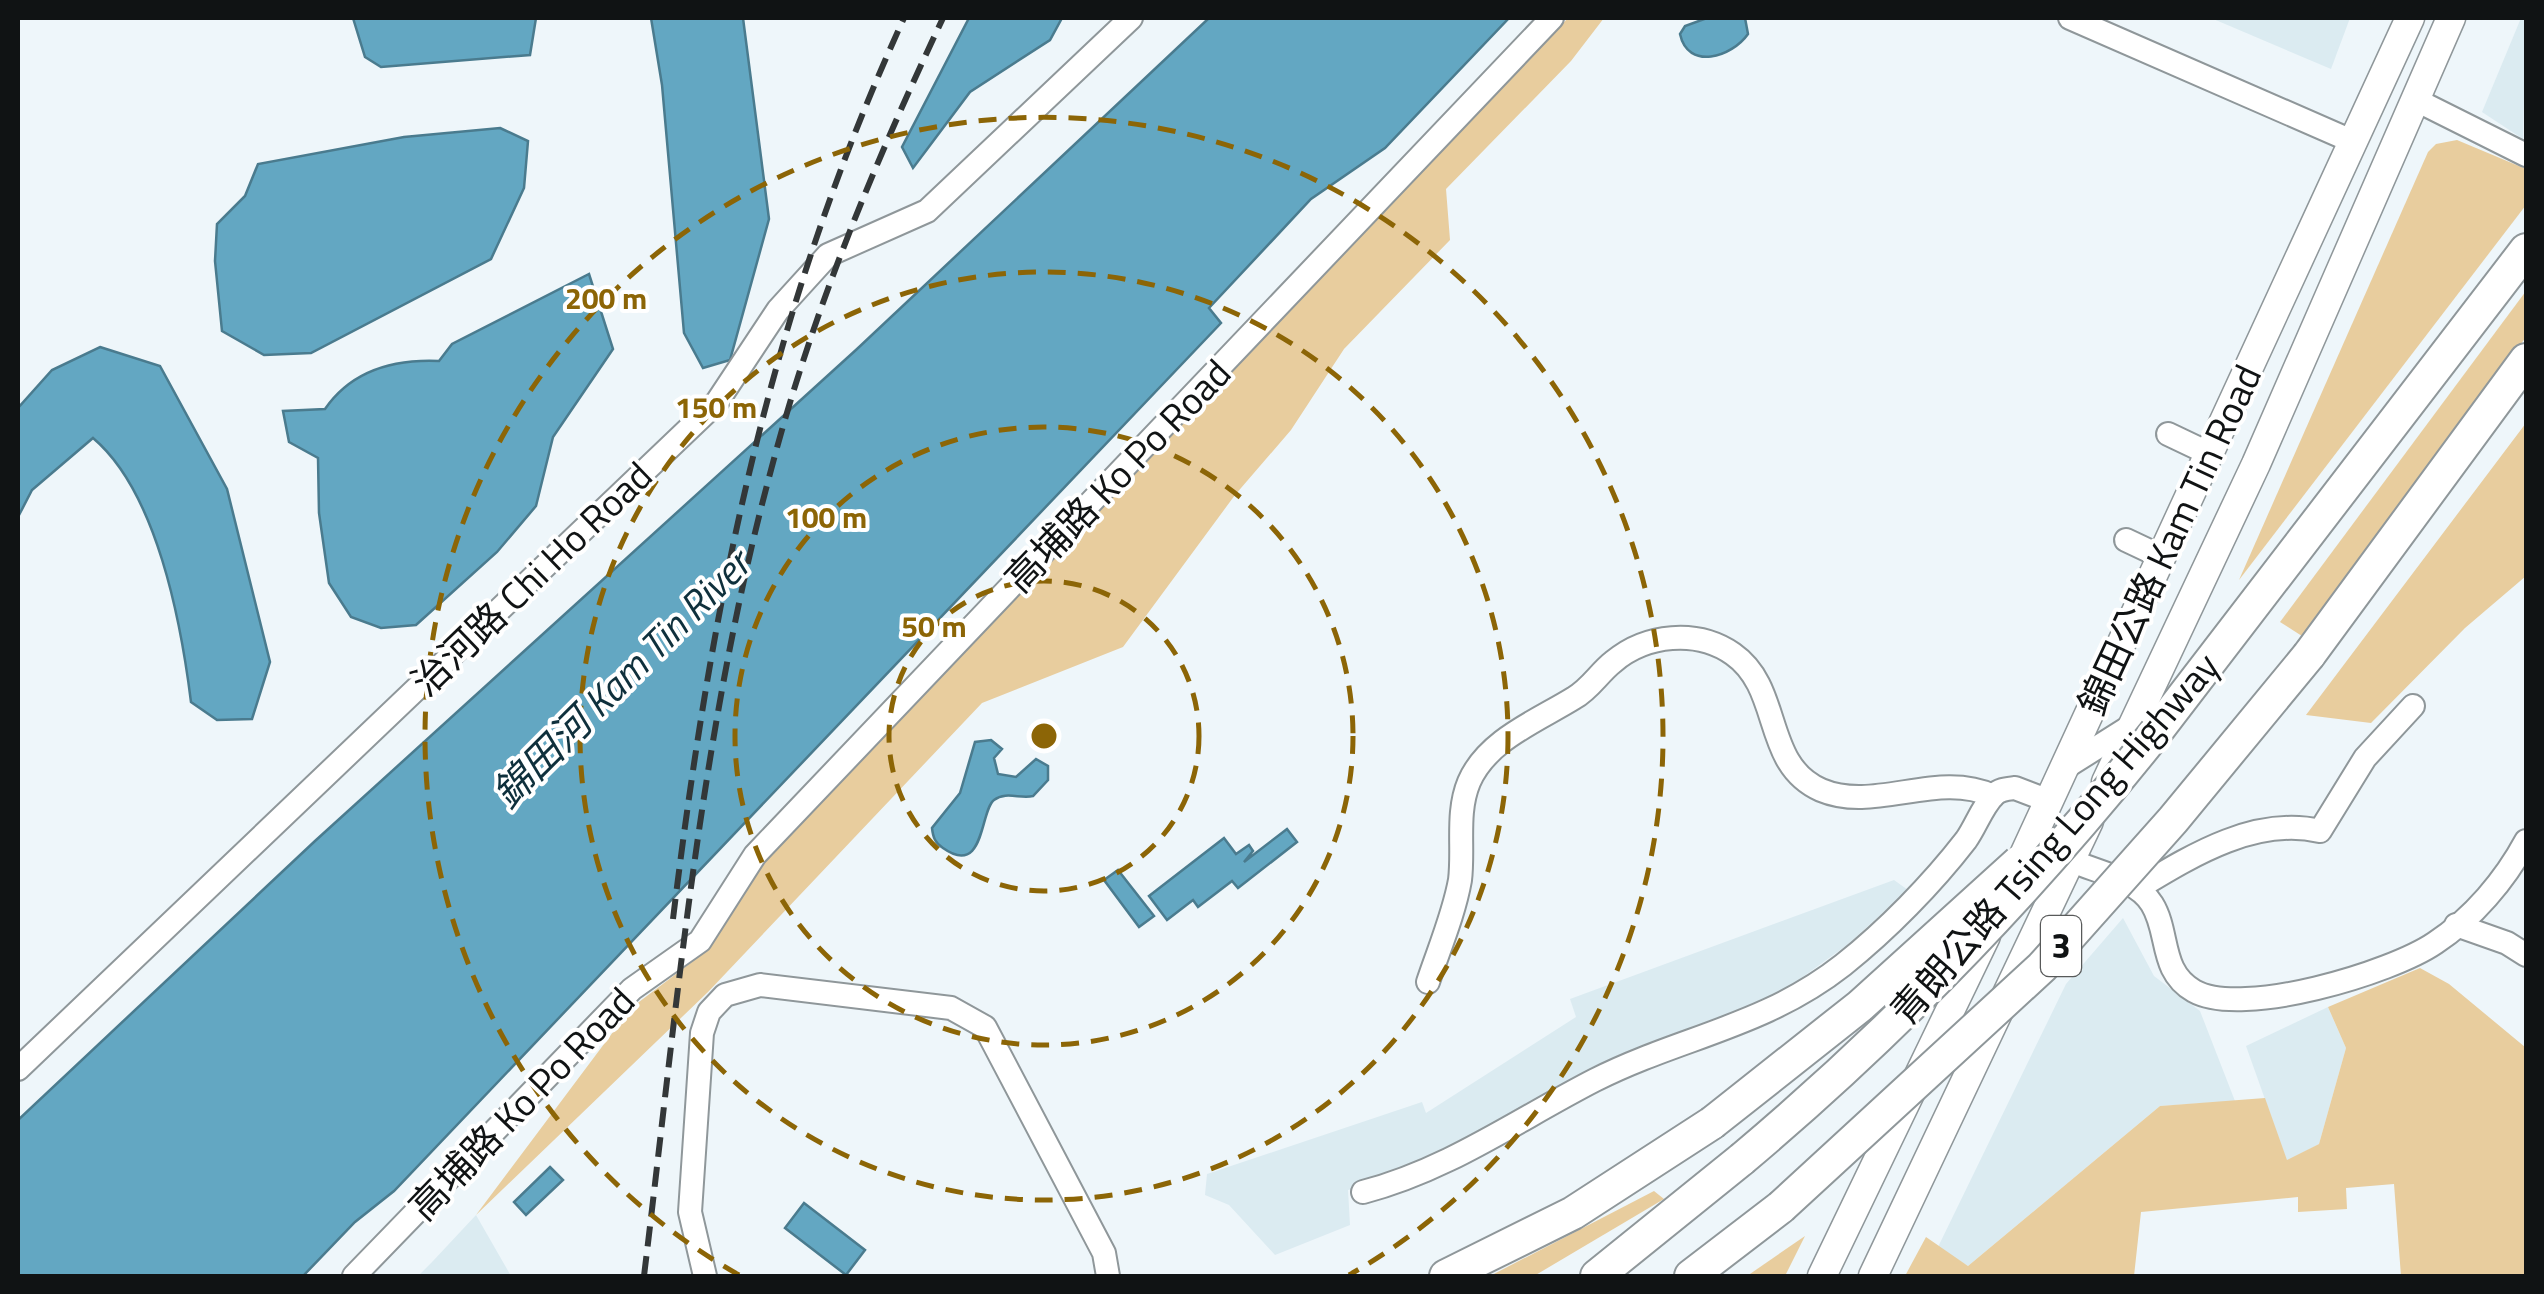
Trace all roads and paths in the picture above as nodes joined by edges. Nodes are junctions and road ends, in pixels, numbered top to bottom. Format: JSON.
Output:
{"nodes":[{"id":1,"x":1131,"y":18,"type":"edge"},
{"id":2,"x":1552,"y":18,"type":"edge"},
{"id":3,"x":2410,"y":18,"type":"edge"},
{"id":4,"x":2451,"y":18,"type":"edge"},
{"id":5,"x":2075,"y":19,"type":"edge"},
{"id":6,"x":2414,"y":100,"type":"junction"},
{"id":7,"x":2354,"y":142,"type":"junction"},
{"id":8,"x":2526,"y":155,"type":"edge"},
{"id":9,"x":2526,"y":250,"type":"edge"},
{"id":10,"x":2526,"y":360,"type":"edge"},
{"id":11,"x":2168,"y":434,"type":"dead end"},
{"id":12,"x":2210,"y":454,"type":"junction"},
{"id":13,"x":2126,"y":540,"type":"dead end"},
{"id":14,"x":2162,"y":557,"type":"junction"},
{"id":15,"x":2413,"y":706,"type":"dead end"},
{"id":16,"x":2144,"y":729,"type":"junction"},
{"id":17,"x":2066,"y":767,"type":"junction"},
{"id":18,"x":1993,"y":796,"type":"junction"},
{"id":19,"x":2049,"y":801,"type":"junction"},
{"id":20,"x":2526,"y":841,"type":"edge"},
{"id":21,"x":2072,"y":861,"type":"junction"},
{"id":22,"x":2138,"y":888,"type":"junction"},
{"id":23,"x":2456,"y":925,"type":"junction"},
{"id":24,"x":2526,"y":955,"type":"edge"},
{"id":25,"x":1428,"y":982,"type":"dead end"},
{"id":26,"x":18,"y":1070,"type":"edge"},
{"id":27,"x":1362,"y":1192,"type":"dead end"},
{"id":28,"x":354,"y":1276,"type":"edge"},
{"id":29,"x":705,"y":1276,"type":"edge"},
{"id":30,"x":1108,"y":1276,"type":"edge"},
{"id":31,"x":1446,"y":1276,"type":"edge"},
{"id":32,"x":1598,"y":1276,"type":"edge"},
{"id":33,"x":1691,"y":1276,"type":"edge"},
{"id":34,"x":1822,"y":1276,"type":"edge"},
{"id":35,"x":1872,"y":1276,"type":"edge"}],
"edges":[{"from":1,"to":26,"type":"street","name":"治河路 Chi Ho Road"},
{"from":2,"to":28,"type":"street","name":"高埔路 Ko Po Road"},
{"from":3,"to":7,"type":"main road","name":"錦田公路 Kam Tin Road"},
{"from":4,"to":6,"type":"main road","name":"錦田公路 Kam Tin Road"},
{"from":5,"to":7,"type":"street"},
{"from":6,"to":7,"type":"main road"},
{"from":6,"to":8,"type":"street"},
{"from":6,"to":16,"type":"main road","name":"錦田公路 Kam Tin Road"},
{"from":7,"to":12,"type":"main road","name":"錦田公路 Kam Tin Road"},
{"from":9,"to":16,"type":"highway","name":"青朗公路 Tsing Long Highway","number":"3"},
{"from":10,"to":33,"type":"highway","name":"青朗公路 Tsing Long Highway","number":"3","bridge":true},
{"from":11,"to":12,"type":"street"},
{"from":12,"to":14,"type":"main road","name":"錦田公路 Kam Tin Road"},
{"from":13,"to":14,"type":"street"},
{"from":14,"to":17,"type":"main road","name":"錦田公路 Kam Tin Road"},
{"from":15,"to":22,"type":"street"},
{"from":16,"to":17,"type":"street"},
{"from":16,"to":21,"type":"main road","name":"錦田公路 Kam Tin Road"},
{"from":16,"to":31,"type":"highway","bridge":true},
{"from":16,"to":32,"type":"highway","name":"青朗公路 Tsing Long Highway","number":"3","bridge":true},
{"from":17,"to":19,"type":"main road","name":"錦田公路 Kam Tin Road"},
{"from":18,"to":19,"type":"street"},
{"from":18,"to":25,"type":"street"},
{"from":18,"to":27,"type":"street"},
{"from":19,"to":34,"type":"main road","name":"錦田公路 Kam Tin Road"},
{"from":20,"to":23,"type":"street"},
{"from":21,"to":22,"type":"street"},
{"from":21,"to":35,"type":"main road","name":"錦田公路 Kam Tin Road"},
{"from":22,"to":23,"type":"street"},
{"from":23,"to":24,"type":"street"},
{"from":29,"to":30,"type":"street"}]}
